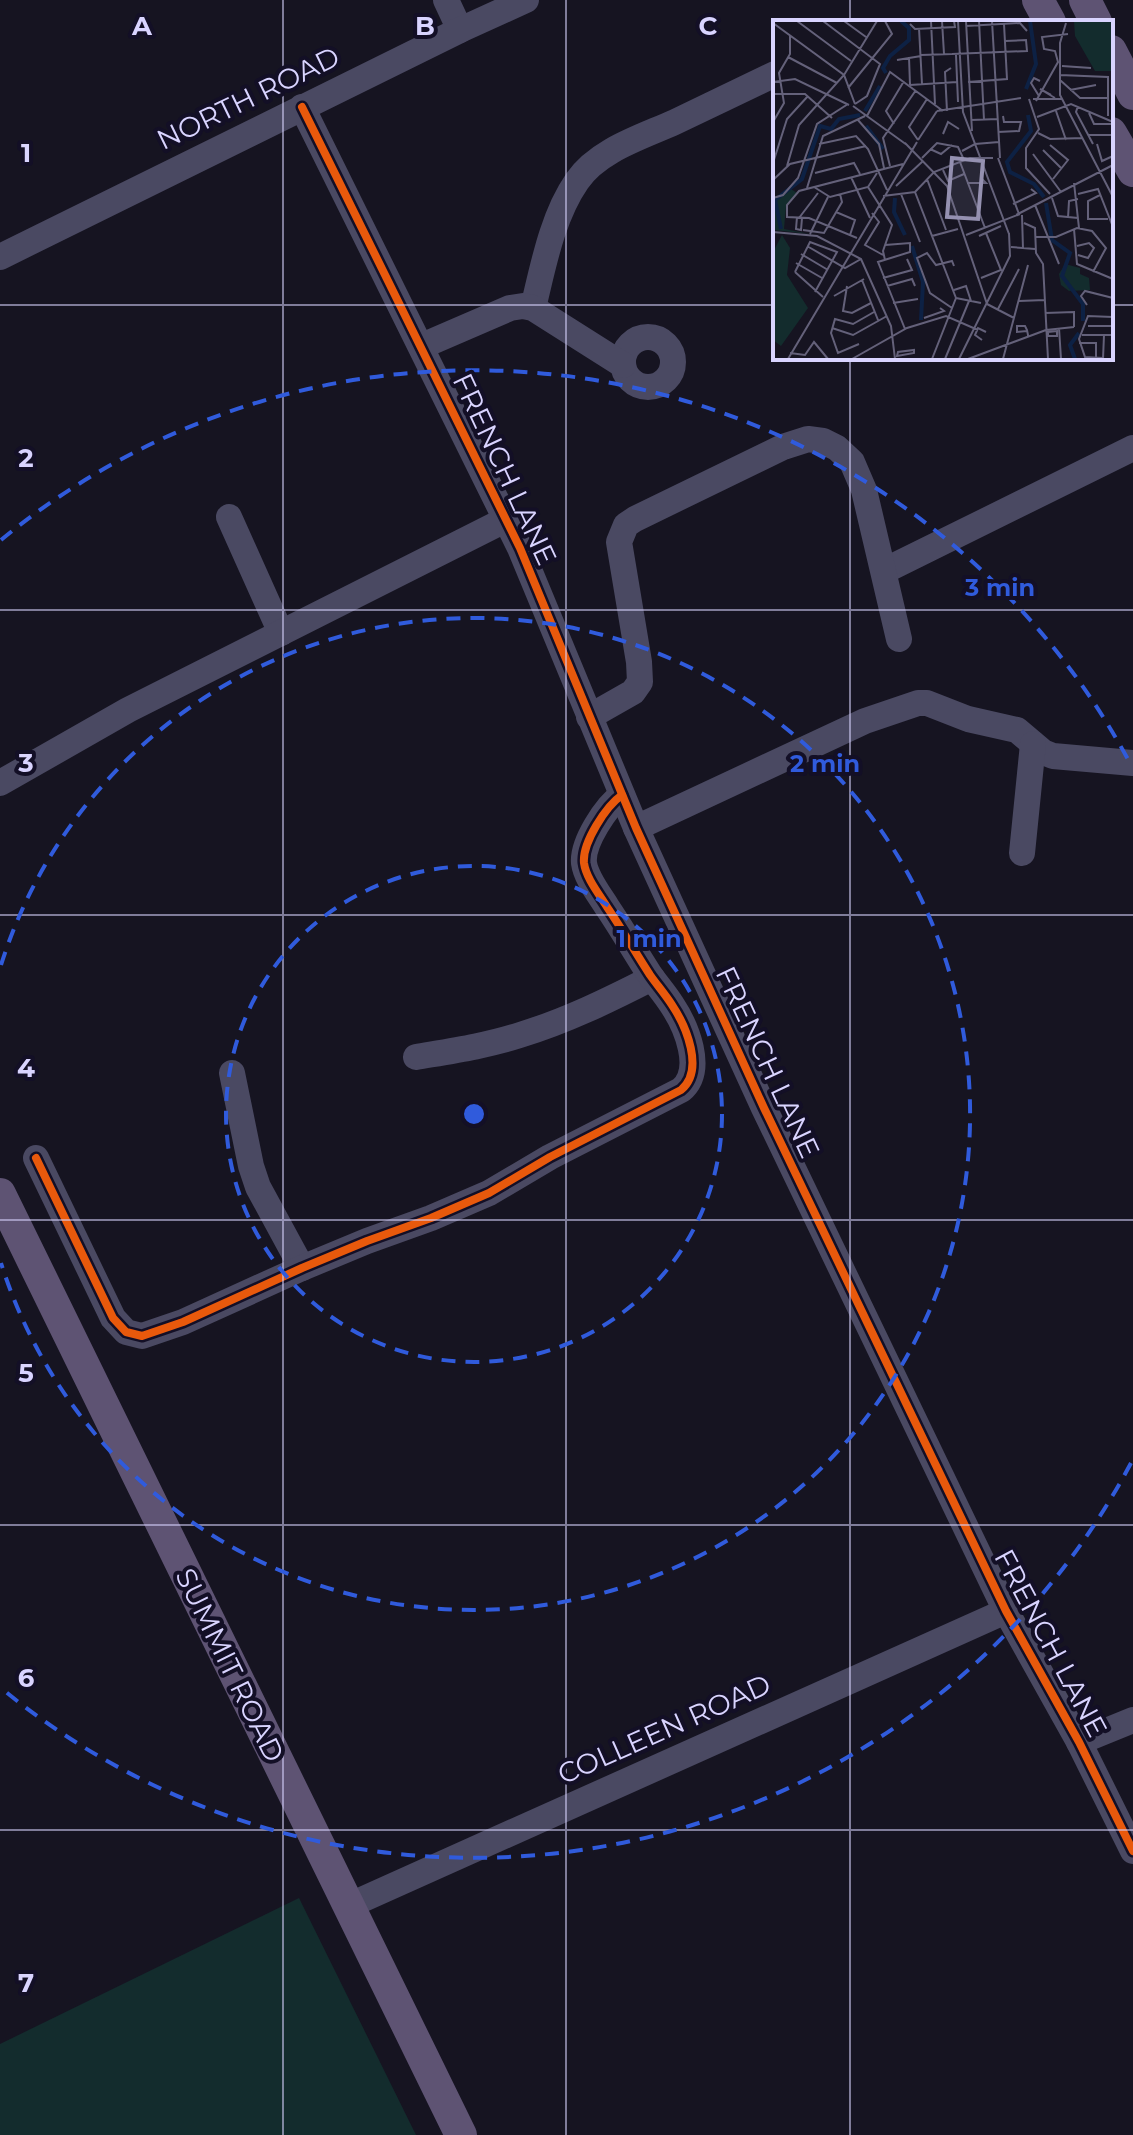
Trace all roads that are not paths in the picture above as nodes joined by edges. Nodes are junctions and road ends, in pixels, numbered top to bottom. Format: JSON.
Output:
{"nodes":[{"id":1,"x":446,"y":0,"type":"edge"},
{"id":2,"x":526,"y":0,"type":"edge"},
{"id":3,"x":1038,"y":0,"type":"edge"},
{"id":4,"x":1085,"y":0,"type":"edge"},
{"id":5,"x":1049,"y":20,"type":"edge"},
{"id":6,"x":1095,"y":20,"type":"edge"},
{"id":7,"x":460,"y":30,"type":"junction"},
{"id":8,"x":1113,"y":55,"type":"edge"},
{"id":9,"x":773,"y":75,"type":"edge"},
{"id":10,"x":1133,"y":94,"type":"edge"},
{"id":11,"x":302,"y":107,"type":"junction"},
{"id":12,"x":1113,"y":136,"type":"edge"},
{"id":13,"x":1133,"y":171,"type":"edge"},
{"id":14,"x":0,"y":257,"type":"edge"},
{"id":15,"x":533,"y":308,"type":"junction"},
{"id":16,"x":422,"y":346,"type":"junction"},
{"id":17,"x":623,"y":365,"type":"dead end"},
{"id":18,"x":1133,"y":448,"type":"edge"},
{"id":19,"x":229,"y":517,"type":"dead end"},
{"id":20,"x":507,"y":519,"type":"junction"},
{"id":21,"x":884,"y":571,"type":"junction"},
{"id":22,"x":281,"y":633,"type":"junction"},
{"id":23,"x":899,"y":639,"type":"dead end"},
{"id":24,"x":589,"y":717,"type":"junction"},
{"id":25,"x":1033,"y":744,"type":"junction"},
{"id":26,"x":1133,"y":763,"type":"edge"},
{"id":27,"x":0,"y":783,"type":"edge"},
{"id":28,"x":622,"y":795,"type":"junction"},
{"id":29,"x":636,"y":828,"type":"junction"},
{"id":30,"x":1022,"y":853,"type":"dead end"},
{"id":31,"x":652,"y":978,"type":"junction"},
{"id":32,"x":416,"y":1057,"type":"dead end"},
{"id":33,"x":232,"y":1073,"type":"dead end"},
{"id":34,"x":36,"y":1158,"type":"dead end"},
{"id":35,"x":0,"y":1194,"type":"edge"},
{"id":36,"x":302,"y":1268,"type":"junction"},
{"id":37,"x":1006,"y":1611,"type":"junction"},
{"id":38,"x":1133,"y":1720,"type":"edge"},
{"id":39,"x":1079,"y":1742,"type":"junction"},
{"id":40,"x":1133,"y":1851,"type":"edge"},
{"id":41,"x":348,"y":1906,"type":"junction"},
{"id":42,"x":461,"y":2135,"type":"edge"}],
"edges":[{"from":1,"to":7,"type":"street"},
{"from":2,"to":7,"type":"street","name":"NORTH ROAD"},
{"from":3,"to":5,"type":"main road"},
{"from":4,"to":6,"type":"main road"},
{"from":7,"to":11,"type":"street","name":"NORTH ROAD"},
{"from":8,"to":10,"type":"main road"},
{"from":9,"to":15,"type":"street"},
{"from":11,"to":14,"type":"street","name":"NORTH ROAD"},
{"from":11,"to":16,"type":"street","name":"FRENCH LANE"},
{"from":12,"to":13,"type":"main road"},
{"from":15,"to":16,"type":"street"},
{"from":15,"to":17,"type":"street"},
{"from":16,"to":20,"type":"street","name":"FRENCH LANE"},
{"from":18,"to":21,"type":"street"},
{"from":19,"to":22,"type":"street"},
{"from":20,"to":22,"type":"street"},
{"from":20,"to":24,"type":"street","name":"FRENCH LANE"},
{"from":21,"to":23,"type":"street"},
{"from":21,"to":24,"type":"street"},
{"from":22,"to":27,"type":"street"},
{"from":24,"to":28,"type":"street","name":"FRENCH LANE"},
{"from":25,"to":26,"type":"street"},
{"from":25,"to":29,"type":"street"},
{"from":25,"to":30,"type":"street"},
{"from":28,"to":29,"type":"street","name":"FRENCH LANE"},
{"from":28,"to":31,"type":"street"},
{"from":29,"to":37,"type":"street","name":"FRENCH LANE"},
{"from":31,"to":32,"type":"street"},
{"from":31,"to":36,"type":"street"},
{"from":33,"to":36,"type":"street"},
{"from":34,"to":36,"type":"street"},
{"from":35,"to":41,"type":"main road","name":"SUMMIT ROAD"},
{"from":37,"to":39,"type":"street","name":"FRENCH LANE"},
{"from":37,"to":41,"type":"street","name":"COLLEEN ROAD"},
{"from":38,"to":39,"type":"street"},
{"from":39,"to":40,"type":"street","name":"FRENCH LANE"},
{"from":41,"to":42,"type":"main road","name":"SUMMIT ROAD"}]}
